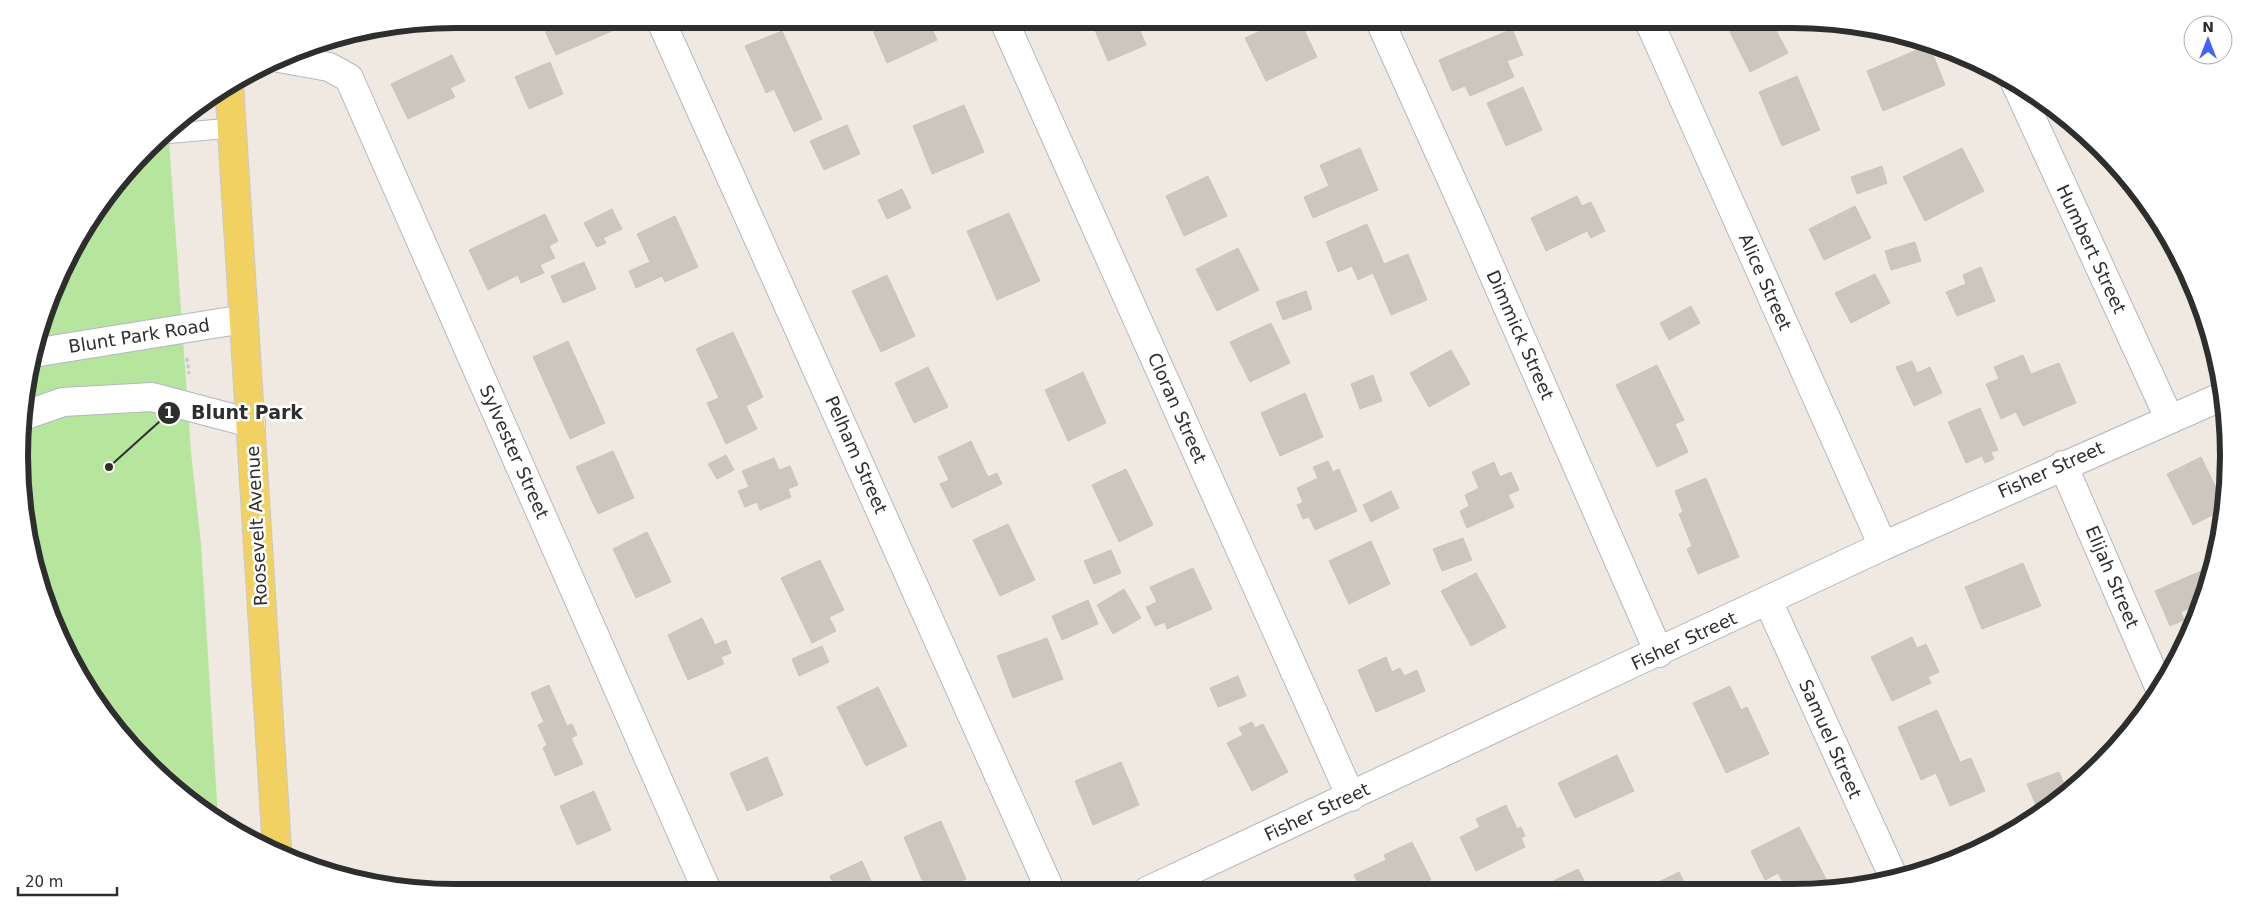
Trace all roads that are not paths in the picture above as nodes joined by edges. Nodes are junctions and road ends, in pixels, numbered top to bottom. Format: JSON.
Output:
{"nodes":[{"id":1,"x":664,"y":28,"type":"edge"},
{"id":2,"x":1007,"y":28,"type":"edge"},
{"id":3,"x":1382,"y":28,"type":"edge"},
{"id":4,"x":1652,"y":28,"type":"edge"},
{"id":5,"x":292,"y":60,"type":"edge"},
{"id":6,"x":230,"y":93,"type":"edge"},
{"id":7,"x":2020,"y":94,"type":"edge"},
{"id":8,"x":232,"y":128,"type":"junction"},
{"id":9,"x":174,"y":133,"type":"edge"},
{"id":10,"x":244,"y":319,"type":"junction"},
{"id":11,"x":40,"y":352,"type":"edge"},
{"id":12,"x":2217,"y":399,"type":"edge"},
{"id":13,"x":30,"y":414,"type":"edge"},
{"id":14,"x":2169,"y":418,"type":"junction"},
{"id":15,"x":251,"y":423,"type":"junction"},
{"id":16,"x":2064,"y":465,"type":"junction"},
{"id":17,"x":1883,"y":546,"type":"junction"},
{"id":18,"x":1768,"y":601,"type":"junction"},
{"id":19,"x":1659,"y":652,"type":"junction"},
{"id":20,"x":2156,"y":681,"type":"edge"},
{"id":21,"x":1351,"y":797,"type":"junction"},
{"id":22,"x":277,"y":845,"type":"edge"},
{"id":23,"x":1891,"y":873,"type":"edge"},
{"id":24,"x":704,"y":884,"type":"edge"},
{"id":25,"x":1047,"y":884,"type":"edge"},
{"id":26,"x":1163,"y":884,"type":"edge"}],
"edges":[{"from":1,"to":25,"type":"street","name":"Pelham Street"},
{"from":2,"to":21,"type":"street","name":"Cloran Street"},
{"from":3,"to":19,"type":"street","name":"Dimmick Street"},
{"from":4,"to":17,"type":"street","name":"Alice Street"},
{"from":5,"to":24,"type":"street","name":"Sylvester Street"},
{"from":6,"to":8,"type":"main road","name":"Roosevelt Avenue"},
{"from":7,"to":14,"type":"street","name":"Humbert Street"},
{"from":8,"to":9,"type":"lane"},
{"from":8,"to":10,"type":"main road","name":"Roosevelt Avenue"},
{"from":10,"to":11,"type":"street","name":"Blunt Park Road"},
{"from":10,"to":15,"type":"main road","name":"Roosevelt Avenue"},
{"from":12,"to":14,"type":"street","name":"Fisher Street"},
{"from":13,"to":15,"type":"street"},
{"from":14,"to":16,"type":"street","name":"Fisher Street"},
{"from":15,"to":22,"type":"main road","name":"Roosevelt Avenue"},
{"from":16,"to":17,"type":"street","name":"Fisher Street"},
{"from":16,"to":20,"type":"street","name":"Elijah Street"},
{"from":17,"to":18,"type":"street","name":"Fisher Street"},
{"from":18,"to":19,"type":"street","name":"Fisher Street"},
{"from":18,"to":23,"type":"street","name":"Samuel Street"},
{"from":19,"to":21,"type":"street","name":"Fisher Street"},
{"from":21,"to":26,"type":"street","name":"Fisher Street"}]}
